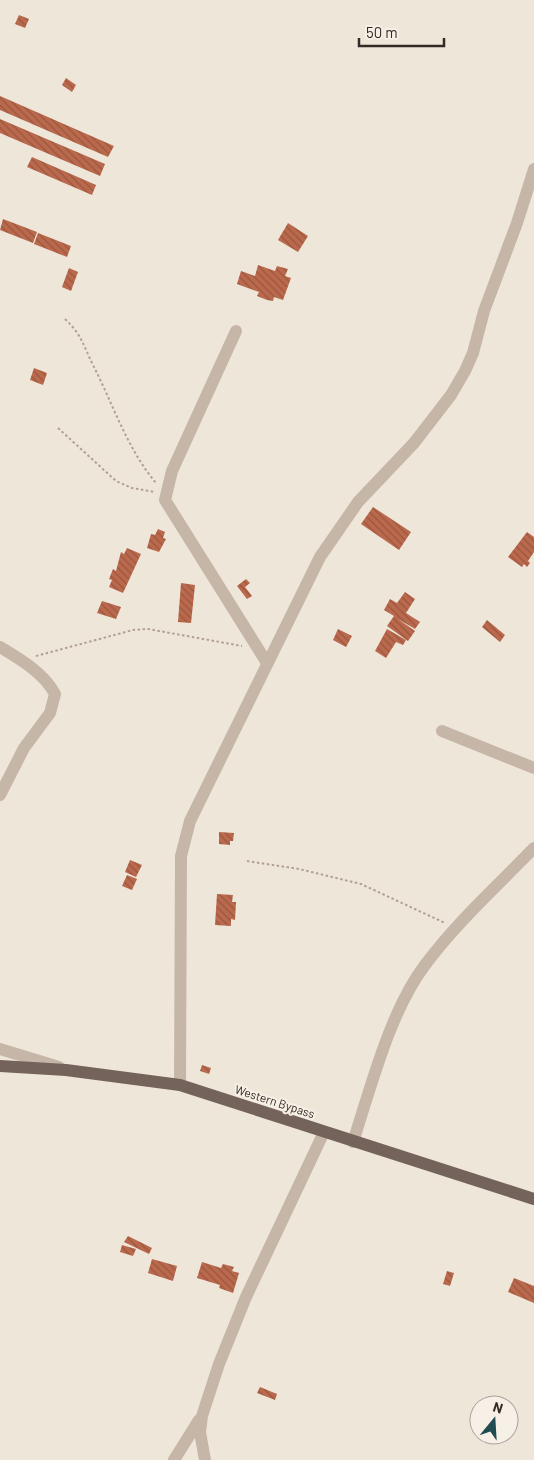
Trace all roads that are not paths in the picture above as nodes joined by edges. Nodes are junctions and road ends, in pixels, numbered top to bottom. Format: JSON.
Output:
{"nodes":[{"id":1,"x":534,"y":169,"type":"edge"},
{"id":2,"x":236,"y":331,"type":"dead end"},
{"id":3,"x":0,"y":648,"type":"edge"},
{"id":4,"x":267,"y":663,"type":"junction"},
{"id":5,"x":442,"y":730,"type":"dead end"},
{"id":6,"x":534,"y":768,"type":"edge"},
{"id":7,"x":0,"y":795,"type":"edge"},
{"id":8,"x":534,"y":848,"type":"edge"},
{"id":9,"x":0,"y":1049,"type":"edge"},
{"id":10,"x":0,"y":1066,"type":"edge"},
{"id":11,"x":66,"y":1070,"type":"junction"},
{"id":12,"x":180,"y":1085,"type":"junction"},
{"id":13,"x":324,"y":1132,"type":"junction"},
{"id":14,"x":353,"y":1142,"type":"junction"},
{"id":15,"x":534,"y":1199,"type":"edge"},
{"id":16,"x":202,"y":1416,"type":"junction"},
{"id":17,"x":174,"y":1460,"type":"edge"},
{"id":18,"x":205,"y":1460,"type":"edge"}],
"edges":[{"from":1,"to":4,"type":"street"},
{"from":2,"to":4,"type":"street"},
{"from":3,"to":7,"type":"street"},
{"from":4,"to":12,"type":"street"},
{"from":5,"to":6,"type":"street"},
{"from":8,"to":14,"type":"street"},
{"from":9,"to":11,"type":"street"},
{"from":10,"to":11,"type":"main road","name":"Western Bypass"},
{"from":11,"to":12,"type":"main road","name":"Western Bypass"},
{"from":12,"to":13,"type":"main road","name":"Western Bypass"},
{"from":13,"to":14,"type":"main road","name":"Western Bypass"},
{"from":13,"to":16,"type":"street"},
{"from":14,"to":15,"type":"main road","name":"Western Bypass"},
{"from":16,"to":17,"type":"street"},
{"from":16,"to":18,"type":"street"}]}
